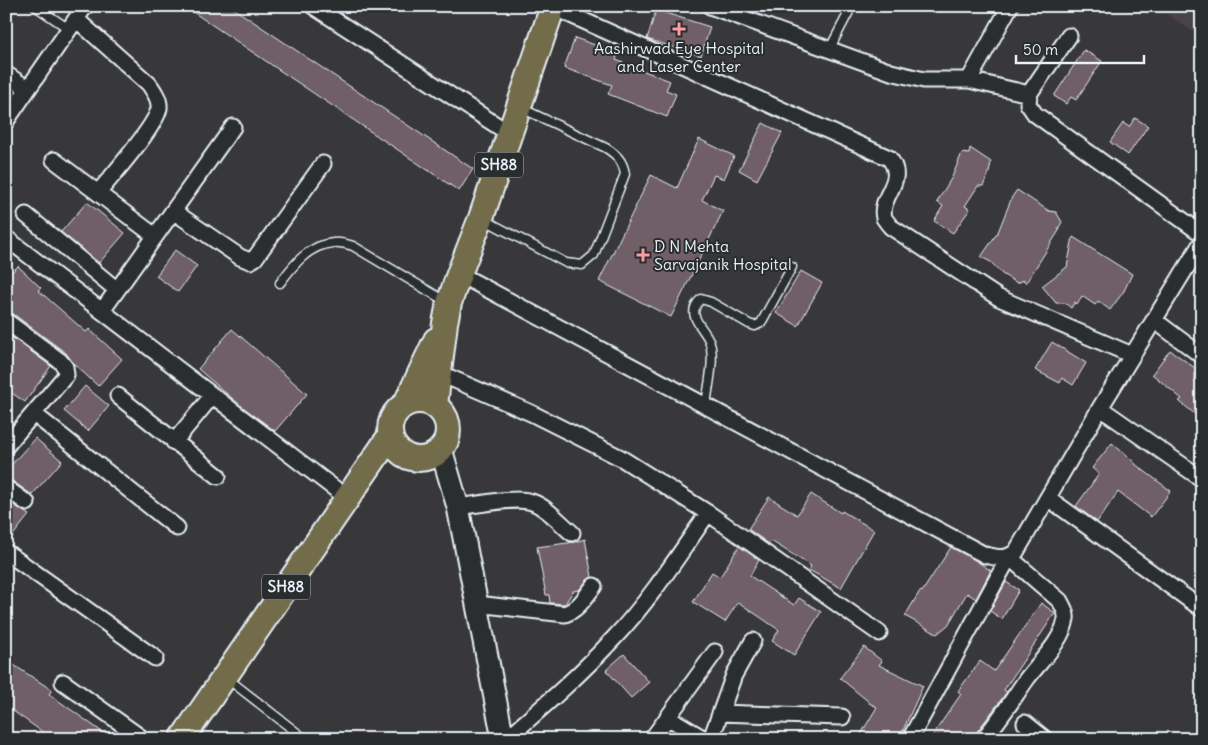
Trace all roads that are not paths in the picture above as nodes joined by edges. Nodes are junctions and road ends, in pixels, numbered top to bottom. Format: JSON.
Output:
{"nodes":[{"id":1,"x":35,"y":6,"type":"edge"},
{"id":2,"x":313,"y":6,"type":"edge"},
{"id":3,"x":710,"y":6,"type":"edge"},
{"id":4,"x":852,"y":6,"type":"edge"},
{"id":5,"x":1010,"y":6,"type":"edge"},
{"id":6,"x":553,"y":7,"type":"edge"},
{"id":7,"x":77,"y":18,"type":"edge"},
{"id":8,"x":1069,"y":36,"type":"dead end"},
{"id":9,"x":829,"y":50,"type":"junction"},
{"id":10,"x":6,"y":74,"type":"edge"},
{"id":11,"x":969,"y":80,"type":"junction"},
{"id":12,"x":28,"y":89,"type":"junction"},
{"id":13,"x":1029,"y":94,"type":"junction"},
{"id":14,"x":519,"y":107,"type":"junction"},
{"id":15,"x":6,"y":121,"type":"edge"},
{"id":16,"x":233,"y":126,"type":"dead end"},
{"id":17,"x":510,"y":134,"type":"junction"},
{"id":18,"x":54,"y":160,"type":"dead end"},
{"id":19,"x":323,"y":164,"type":"dead end"},
{"id":20,"x":98,"y":193,"type":"junction"},
{"id":21,"x":173,"y":211,"type":"junction"},
{"id":22,"x":26,"y":215,"type":"dead end"},
{"id":23,"x":481,"y":218,"type":"junction"},
{"id":24,"x":1202,"y":234,"type":"edge"},
{"id":25,"x":155,"y":236,"type":"junction"},
{"id":26,"x":6,"y":238,"type":"edge"},
{"id":27,"x":1202,"y":242,"type":"edge"},
{"id":28,"x":792,"y":267,"type":"dead end"},
{"id":29,"x":458,"y":274,"type":"junction"},
{"id":30,"x":280,"y":283,"type":"dead end"},
{"id":31,"x":117,"y":290,"type":"junction"},
{"id":32,"x":102,"y":311,"type":"junction"},
{"id":33,"x":447,"y":313,"type":"junction"},
{"id":34,"x":1154,"y":320,"type":"junction"},
{"id":35,"x":6,"y":321,"type":"edge"},
{"id":36,"x":1132,"y":356,"type":"junction"},
{"id":37,"x":1202,"y":356,"type":"edge"},
{"id":38,"x":439,"y":373,"type":"junction"},
{"id":39,"x":118,"y":396,"type":"dead end"},
{"id":40,"x":212,"y":396,"type":"junction"},
{"id":41,"x":406,"y":403,"type":"junction"},
{"id":42,"x":435,"y":405,"type":"junction"},
{"id":43,"x":706,"y":405,"type":"junction"},
{"id":44,"x":1100,"y":408,"type":"junction"},
{"id":45,"x":34,"y":414,"type":"junction"},
{"id":46,"x":390,"y":436,"type":"junction"},
{"id":47,"x":174,"y":442,"type":"junction"},
{"id":48,"x":6,"y":446,"type":"edge"},
{"id":49,"x":441,"y":449,"type":"junction"},
{"id":50,"x":218,"y":476,"type":"dead end"},
{"id":51,"x":1202,"y":479,"type":"edge"},
{"id":52,"x":6,"y":488,"type":"edge"},
{"id":53,"x":347,"y":498,"type":"junction"},
{"id":54,"x":1048,"y":498,"type":"junction"},
{"id":55,"x":28,"y":502,"type":"dead end"},
{"id":56,"x":458,"y":507,"type":"junction"},
{"id":57,"x":708,"y":514,"type":"junction"},
{"id":58,"x":177,"y":528,"type":"dead end"},
{"id":59,"x":572,"y":533,"type":"dead end"},
{"id":60,"x":6,"y":552,"type":"edge"},
{"id":61,"x":1009,"y":558,"type":"junction"},
{"id":62,"x":594,"y":586,"type":"dead end"},
{"id":63,"x":477,"y":604,"type":"junction"},
{"id":64,"x":1202,"y":609,"type":"edge"},
{"id":65,"x":879,"y":633,"type":"dead end"},
{"id":66,"x":753,"y":641,"type":"dead end"},
{"id":67,"x":715,"y":652,"type":"dead end"},
{"id":68,"x":155,"y":658,"type":"dead end"},
{"id":69,"x":225,"y":676,"type":"junction"},
{"id":70,"x":63,"y":682,"type":"dead end"},
{"id":71,"x":720,"y":713,"type":"junction"},
{"id":72,"x":842,"y":717,"type":"dead end"},
{"id":73,"x":669,"y":718,"type":"junction"},
{"id":74,"x":1025,"y":724,"type":"dead end"},
{"id":75,"x":143,"y":739,"type":"edge"},
{"id":76,"x":182,"y":739,"type":"edge"},
{"id":77,"x":305,"y":739,"type":"edge"},
{"id":78,"x":504,"y":739,"type":"edge"},
{"id":79,"x":652,"y":739,"type":"edge"},
{"id":80,"x":704,"y":739,"type":"edge"},
{"id":81,"x":711,"y":739,"type":"edge"},
{"id":82,"x":910,"y":739,"type":"edge"},
{"id":83,"x":983,"y":739,"type":"edge"},
{"id":84,"x":1044,"y":739,"type":"edge"}],
"edges":[{"from":1,"to":7,"type":"lane"},
{"from":2,"to":17,"type":"street"},
{"from":3,"to":9,"type":"street"},
{"from":4,"to":9,"type":"lane"},
{"from":5,"to":11,"type":"street"},
{"from":6,"to":14,"type":"main road","number":"SH88"},
{"from":6,"to":36,"type":"street"},
{"from":7,"to":12,"type":"street"},
{"from":7,"to":20,"type":"street"},
{"from":8,"to":13,"type":"street"},
{"from":9,"to":11,"type":"street"},
{"from":10,"to":12,"type":"street"},
{"from":11,"to":13,"type":"street"},
{"from":12,"to":15,"type":"street"},
{"from":13,"to":24,"type":"street"},
{"from":14,"to":17,"type":"main road","number":"SH88"},
{"from":14,"to":23,"type":"lane"},
{"from":16,"to":21,"type":"street"},
{"from":17,"to":23,"type":"main road","number":"SH88"},
{"from":18,"to":20,"type":"street"},
{"from":19,"to":21,"type":"street"},
{"from":20,"to":25,"type":"street"},
{"from":21,"to":25,"type":"street"},
{"from":22,"to":31,"type":"street"},
{"from":23,"to":29,"type":"main road","number":"SH88"},
{"from":25,"to":31,"type":"street"},
{"from":26,"to":32,"type":"street"},
{"from":27,"to":34,"type":"street"},
{"from":28,"to":43,"type":"lane"},
{"from":29,"to":33,"type":"main road","number":"SH88"},
{"from":29,"to":43,"type":"street"},
{"from":30,"to":33,"type":"lane"},
{"from":31,"to":32,"type":"street"},
{"from":32,"to":40,"type":"street"},
{"from":33,"to":38,"type":"main road","number":"SH88"},
{"from":33,"to":41,"type":"main road","number":"SH88"},
{"from":34,"to":36,"type":"street"},
{"from":34,"to":37,"type":"street"},
{"from":35,"to":45,"type":"street"},
{"from":36,"to":44,"type":"street"},
{"from":38,"to":42,"type":"main road","number":"SH88"},
{"from":38,"to":57,"type":"street"},
{"from":39,"to":47,"type":"street"},
{"from":40,"to":47,"type":"street"},
{"from":40,"to":53,"type":"street"},
{"from":41,"to":42,"type":"main road"},
{"from":41,"to":46,"type":"main road"},
{"from":42,"to":49,"type":"main road"},
{"from":43,"to":61,"type":"street"},
{"from":44,"to":51,"type":"street"},
{"from":44,"to":54,"type":"street"},
{"from":45,"to":48,"type":"street"},
{"from":45,"to":58,"type":"street"},
{"from":46,"to":49,"type":"main road"},
{"from":46,"to":53,"type":"main road","number":"SH88"},
{"from":47,"to":50,"type":"street"},
{"from":49,"to":56,"type":"main road"},
{"from":52,"to":55,"type":"street"},
{"from":53,"to":69,"type":"main road","number":"SH88"},
{"from":54,"to":61,"type":"street"},
{"from":54,"to":64,"type":"street"},
{"from":56,"to":59,"type":"street"},
{"from":56,"to":63,"type":"main road"},
{"from":57,"to":65,"type":"street"},
{"from":57,"to":78,"type":"street"},
{"from":60,"to":68,"type":"street"},
{"from":61,"to":82,"type":"street"},
{"from":61,"to":83,"type":"street"},
{"from":62,"to":63,"type":"street"},
{"from":63,"to":78,"type":"main road"},
{"from":66,"to":71,"type":"street"},
{"from":67,"to":73,"type":"street"},
{"from":69,"to":76,"type":"main road","number":"SH88"},
{"from":69,"to":77,"type":"lane"},
{"from":70,"to":75,"type":"street"},
{"from":71,"to":72,"type":"street"},
{"from":71,"to":81,"type":"street"},
{"from":73,"to":79,"type":"street"},
{"from":73,"to":80,"type":"street"},
{"from":74,"to":84,"type":"street"}]}
